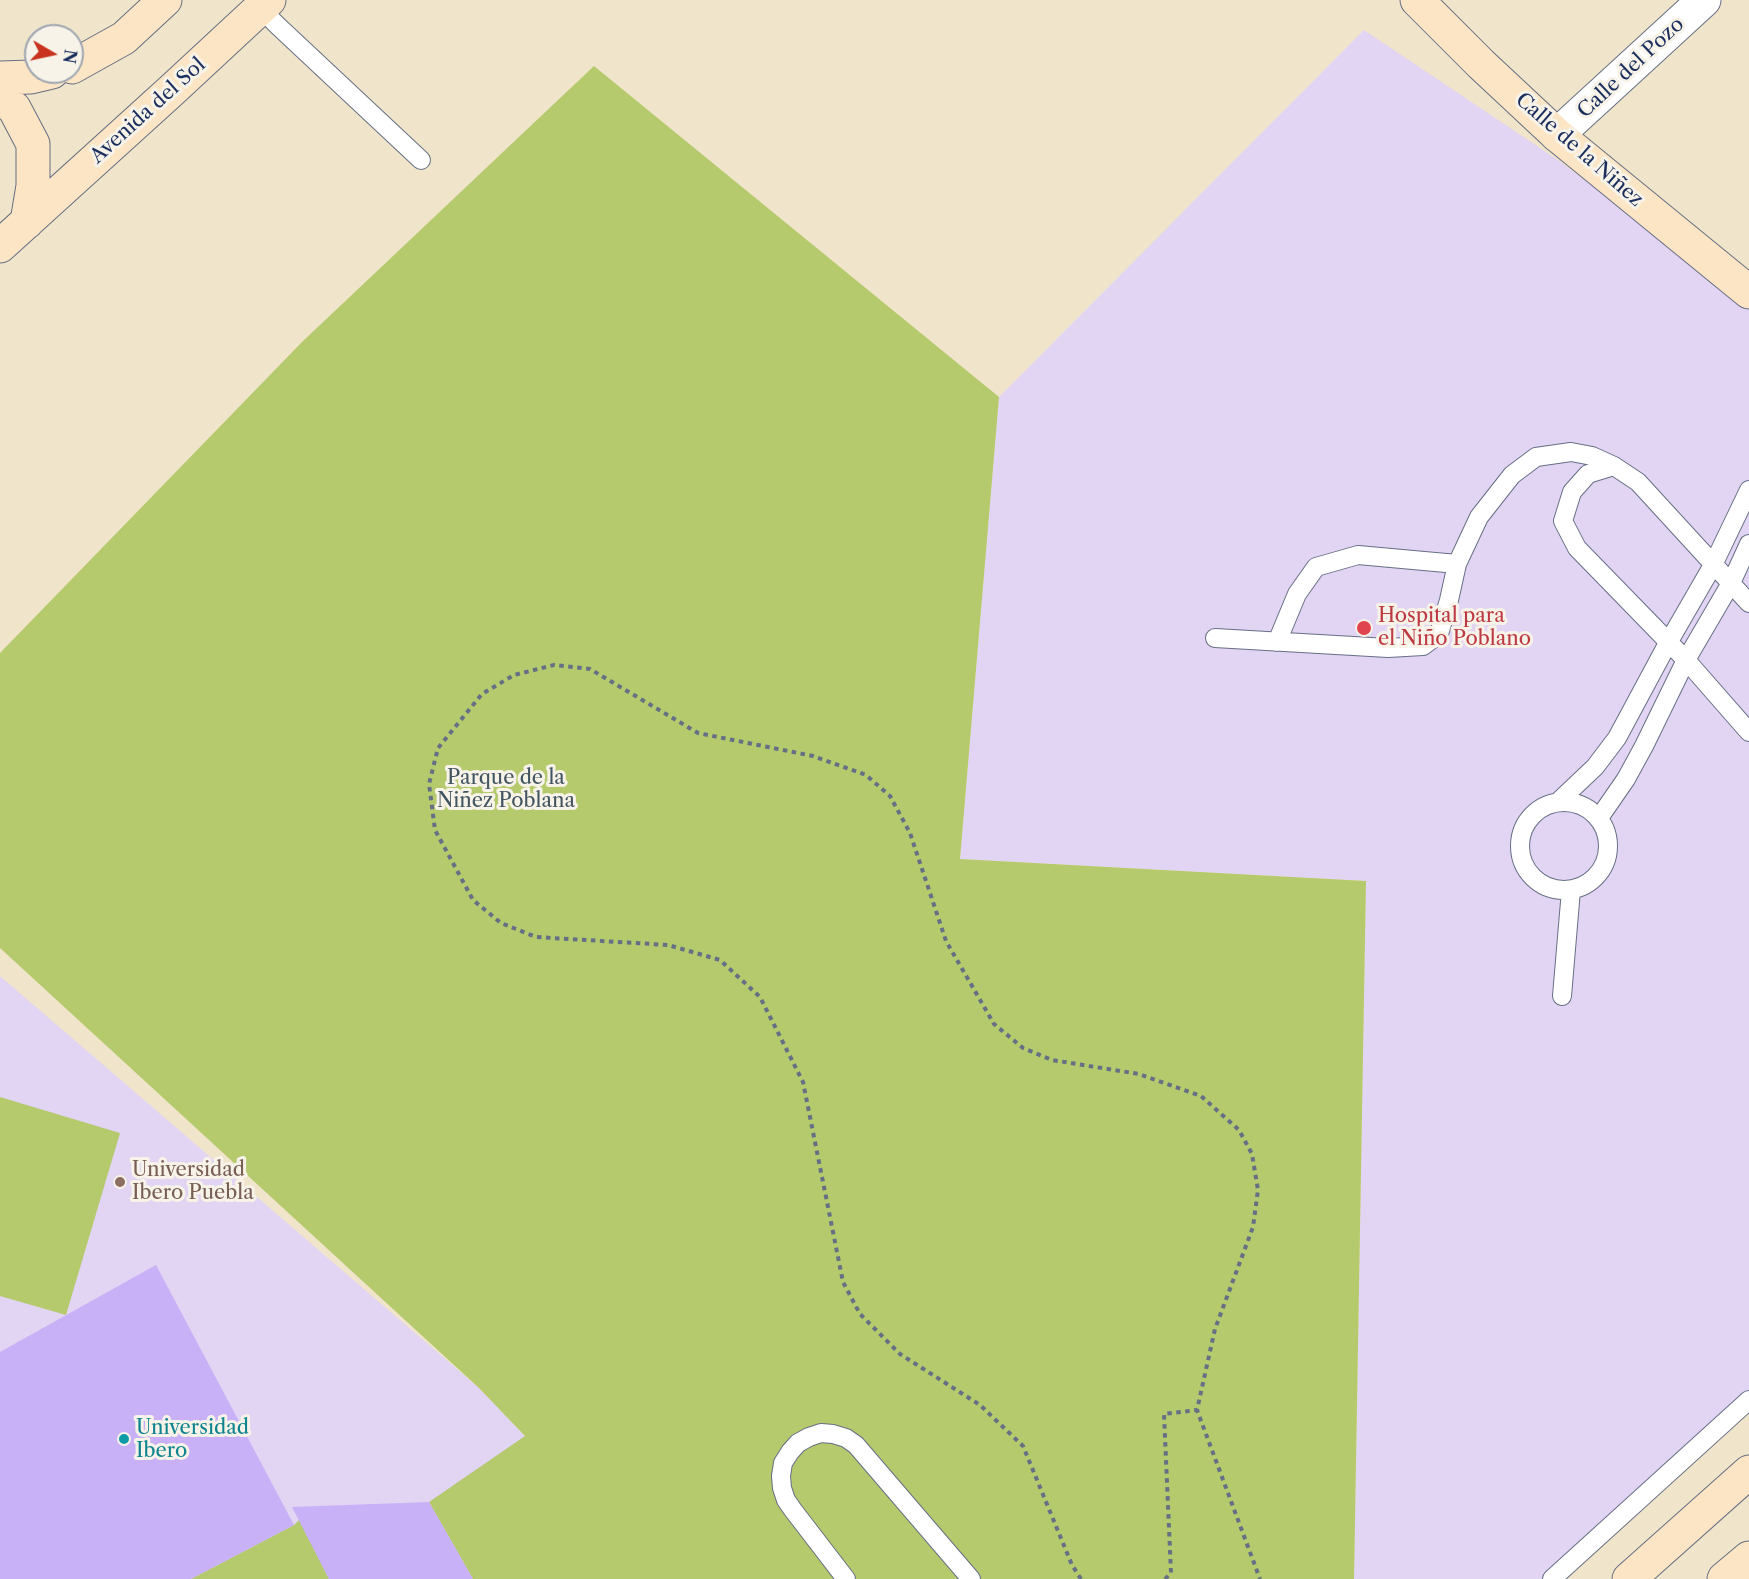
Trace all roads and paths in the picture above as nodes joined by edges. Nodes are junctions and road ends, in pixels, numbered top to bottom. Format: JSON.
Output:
{"nodes":[{"id":1,"x":165,"y":0,"type":"edge"},
{"id":2,"x":1417,"y":0,"type":"edge"},
{"id":3,"x":1704,"y":0,"type":"edge"},
{"id":4,"x":265,"y":4,"type":"edge"},
{"id":5,"x":84,"y":60,"type":"edge"},
{"id":6,"x":24,"y":77,"type":"edge"},
{"id":7,"x":0,"y":78,"type":"edge"},
{"id":8,"x":0,"y":98,"type":"edge"},
{"id":9,"x":1557,"y":135,"type":"junction"},
{"id":10,"x":421,"y":160,"type":"dead end"},
{"id":11,"x":27,"y":222,"type":"junction"},
{"id":12,"x":0,"y":246,"type":"edge"},
{"id":13,"x":1749,"y":292,"type":"edge"},
{"id":14,"x":1614,"y":466,"type":"junction"},
{"id":15,"x":1749,"y":490,"type":"edge"},
{"id":16,"x":1749,"y":544,"type":"edge"},
{"id":17,"x":1457,"y":564,"type":"junction"},
{"id":18,"x":1713,"y":566,"type":"junction"},
{"id":19,"x":1731,"y":583,"type":"junction"},
{"id":20,"x":1749,"y":603,"type":"edge"},
{"id":21,"x":1215,"y":638,"type":"dead end"},
{"id":22,"x":1277,"y":642,"type":"junction"},
{"id":23,"x":1668,"y":643,"type":"junction"},
{"id":24,"x":1686,"y":660,"type":"junction"},
{"id":25,"x":1749,"y":732,"type":"edge"},
{"id":26,"x":1558,"y":802,"type":"junction"},
{"id":27,"x":1599,"y":818,"type":"junction"},
{"id":28,"x":1571,"y":890,"type":"junction"},
{"id":29,"x":1562,"y":996,"type":"dead end"},
{"id":30,"x":1749,"y":1400,"type":"edge"},
{"id":31,"x":1197,"y":1410,"type":"junction"},
{"id":32,"x":1749,"y":1472,"type":"edge"},
{"id":33,"x":1737,"y":1492,"type":"edge"},
{"id":34,"x":1749,"y":1558,"type":"edge"},
{"id":35,"x":846,"y":1579,"type":"edge"},
{"id":36,"x":971,"y":1579,"type":"edge"},
{"id":37,"x":1081,"y":1579,"type":"edge"},
{"id":38,"x":1166,"y":1579,"type":"edge"},
{"id":39,"x":1260,"y":1579,"type":"edge"},
{"id":40,"x":1552,"y":1579,"type":"edge"},
{"id":41,"x":1629,"y":1579,"type":"edge"},
{"id":42,"x":1724,"y":1579,"type":"edge"}],
"edges":[{"from":1,"to":5,"type":"main road"},
{"from":2,"to":9,"type":"main road","name":"Calle de la Niñez"},
{"from":3,"to":9,"type":"street","name":"Calle del Pozo"},
{"from":4,"to":10,"type":"lane"},
{"from":4,"to":11,"type":"main road","name":"Avenida del Sol"},
{"from":6,"to":7,"type":"main road"},
{"from":8,"to":11,"type":"main road"},
{"from":9,"to":13,"type":"main road","name":"Calle de la Niñez"},
{"from":11,"to":12,"type":"main road","name":"Avenida del Sol"},
{"from":14,"to":17,"type":"lane"},
{"from":14,"to":18,"type":"lane"},
{"from":14,"to":23,"type":"lane"},
{"from":15,"to":18,"type":"lane"},
{"from":16,"to":19,"type":"lane"},
{"from":17,"to":22,"type":"lane"},
{"from":17,"to":22,"type":"lane"},
{"from":18,"to":19,"type":"lane"},
{"from":18,"to":23,"type":"lane"},
{"from":19,"to":20,"type":"lane"},
{"from":19,"to":24,"type":"lane"},
{"from":21,"to":22,"type":"lane"},
{"from":23,"to":24,"type":"lane"},
{"from":23,"to":26,"type":"lane"},
{"from":24,"to":25,"type":"lane"},
{"from":24,"to":27,"type":"lane"},
{"from":26,"to":27,"type":"lane"},
{"from":26,"to":28,"type":"lane"},
{"from":27,"to":28,"type":"lane"},
{"from":28,"to":29,"type":"lane"},
{"from":30,"to":40,"type":"lane"},
{"from":31,"to":37,"type":"path"},
{"from":31,"to":38,"type":"path"},
{"from":31,"to":39,"type":"path"},
{"from":32,"to":33,"type":"main road"},
{"from":33,"to":41,"type":"main road"},
{"from":34,"to":42,"type":"main road"},
{"from":35,"to":36,"type":"lane"}]}
